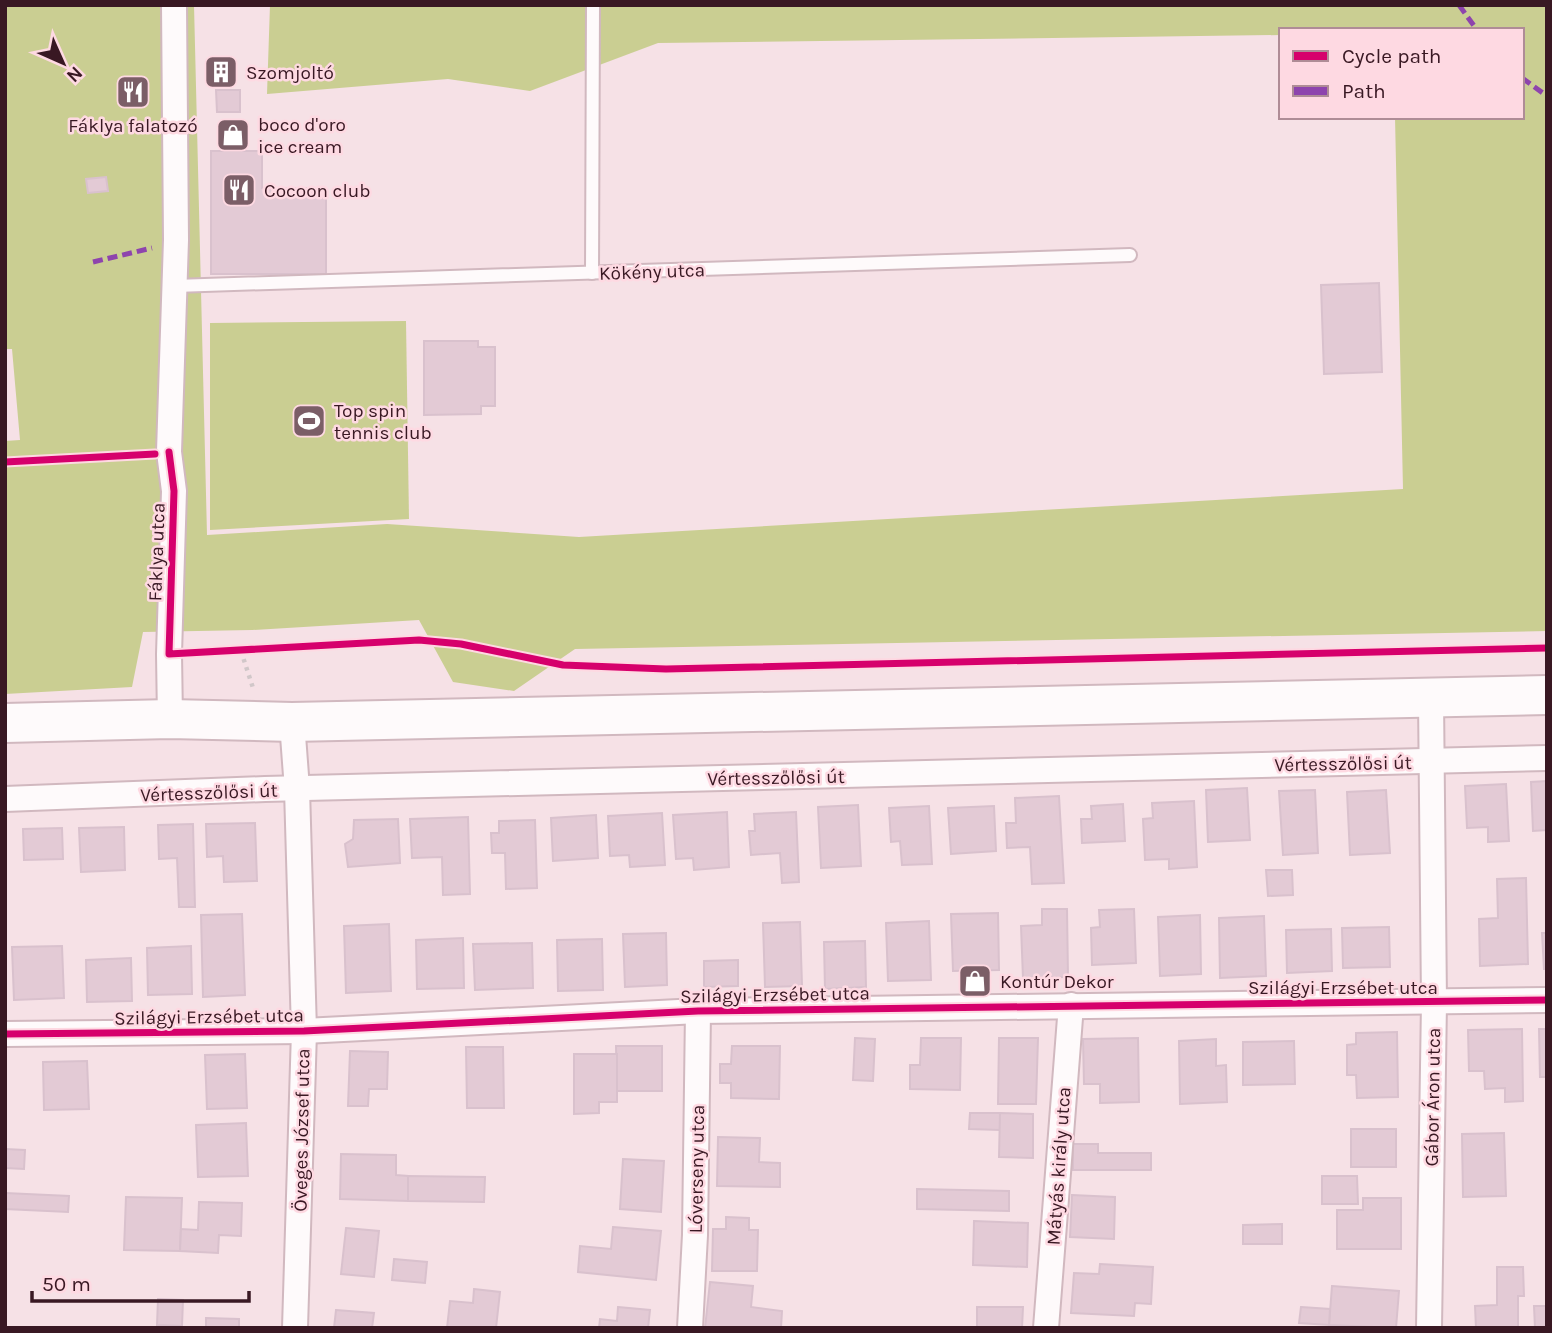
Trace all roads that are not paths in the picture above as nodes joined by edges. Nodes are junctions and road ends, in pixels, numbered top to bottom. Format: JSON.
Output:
{"nodes":[{"id":1,"x":174,"y":5,"type":"edge"},
{"id":2,"x":593,"y":5,"type":"edge"},
{"id":3,"x":1130,"y":255,"type":"dead end"},
{"id":4,"x":592,"y":273,"type":"junction"},
{"id":5,"x":174,"y":286,"type":"junction"},
{"id":6,"x":1547,"y":695,"type":"edge"},
{"id":7,"x":1431,"y":698,"type":"junction"},
{"id":8,"x":170,"y":719,"type":"junction"},
{"id":9,"x":292,"y":722,"type":"junction"},
{"id":10,"x":5,"y":723,"type":"edge"},
{"id":11,"x":1547,"y":758,"type":"edge"},
{"id":12,"x":1431,"y":761,"type":"junction"},
{"id":13,"x":297,"y":789,"type":"junction"},
{"id":14,"x":5,"y":799,"type":"edge"},
{"id":15,"x":1547,"y":1000,"type":"edge"},
{"id":16,"x":1434,"y":1002,"type":"junction"},
{"id":17,"x":1070,"y":1004,"type":"junction"},
{"id":18,"x":698,"y":1011,"type":"junction"},
{"id":19,"x":304,"y":1031,"type":"junction"},
{"id":20,"x":5,"y":1034,"type":"edge"},
{"id":21,"x":295,"y":1328,"type":"edge"},
{"id":22,"x":690,"y":1328,"type":"edge"},
{"id":23,"x":1046,"y":1328,"type":"edge"},
{"id":24,"x":1429,"y":1328,"type":"edge"}],
"edges":[{"from":1,"to":5,"type":"street","name":"Fáklya utca"},
{"from":2,"to":4,"type":"lane"},
{"from":3,"to":4,"type":"lane","name":"Kökény utca"},
{"from":4,"to":5,"type":"lane","name":"Kökény utca"},
{"from":5,"to":8,"type":"street","name":"Fáklya utca"},
{"from":6,"to":7,"type":"main road"},
{"from":7,"to":9,"type":"main road"},
{"from":7,"to":12,"type":"street","name":"Gábor Áron utca"},
{"from":8,"to":9,"type":"main road"},
{"from":8,"to":10,"type":"main road"},
{"from":9,"to":13,"type":"street","name":"Öveges József utca"},
{"from":11,"to":12,"type":"street","name":"Vértesszőlősi út"},
{"from":12,"to":13,"type":"street","name":"Vértesszőlősi út"},
{"from":12,"to":16,"type":"street","name":"Gábor Áron utca"},
{"from":13,"to":14,"type":"street","name":"Vértesszőlősi út"},
{"from":13,"to":19,"type":"street","name":"Öveges József utca"},
{"from":15,"to":16,"type":"street","name":"Szilágyi Erzsébet utca"},
{"from":16,"to":17,"type":"street","name":"Szilágyi Erzsébet utca"},
{"from":16,"to":24,"type":"street","name":"Gábor Áron utca"},
{"from":17,"to":18,"type":"street","name":"Szilágyi Erzsébet utca"},
{"from":17,"to":23,"type":"street","name":"Mátyás király utca"},
{"from":18,"to":19,"type":"street","name":"Szilágyi Erzsébet utca"},
{"from":18,"to":22,"type":"street","name":"Lóverseny utca"},
{"from":19,"to":20,"type":"street","name":"Szilágyi Erzsébet utca"},
{"from":19,"to":21,"type":"street","name":"Öveges József utca"}]}
